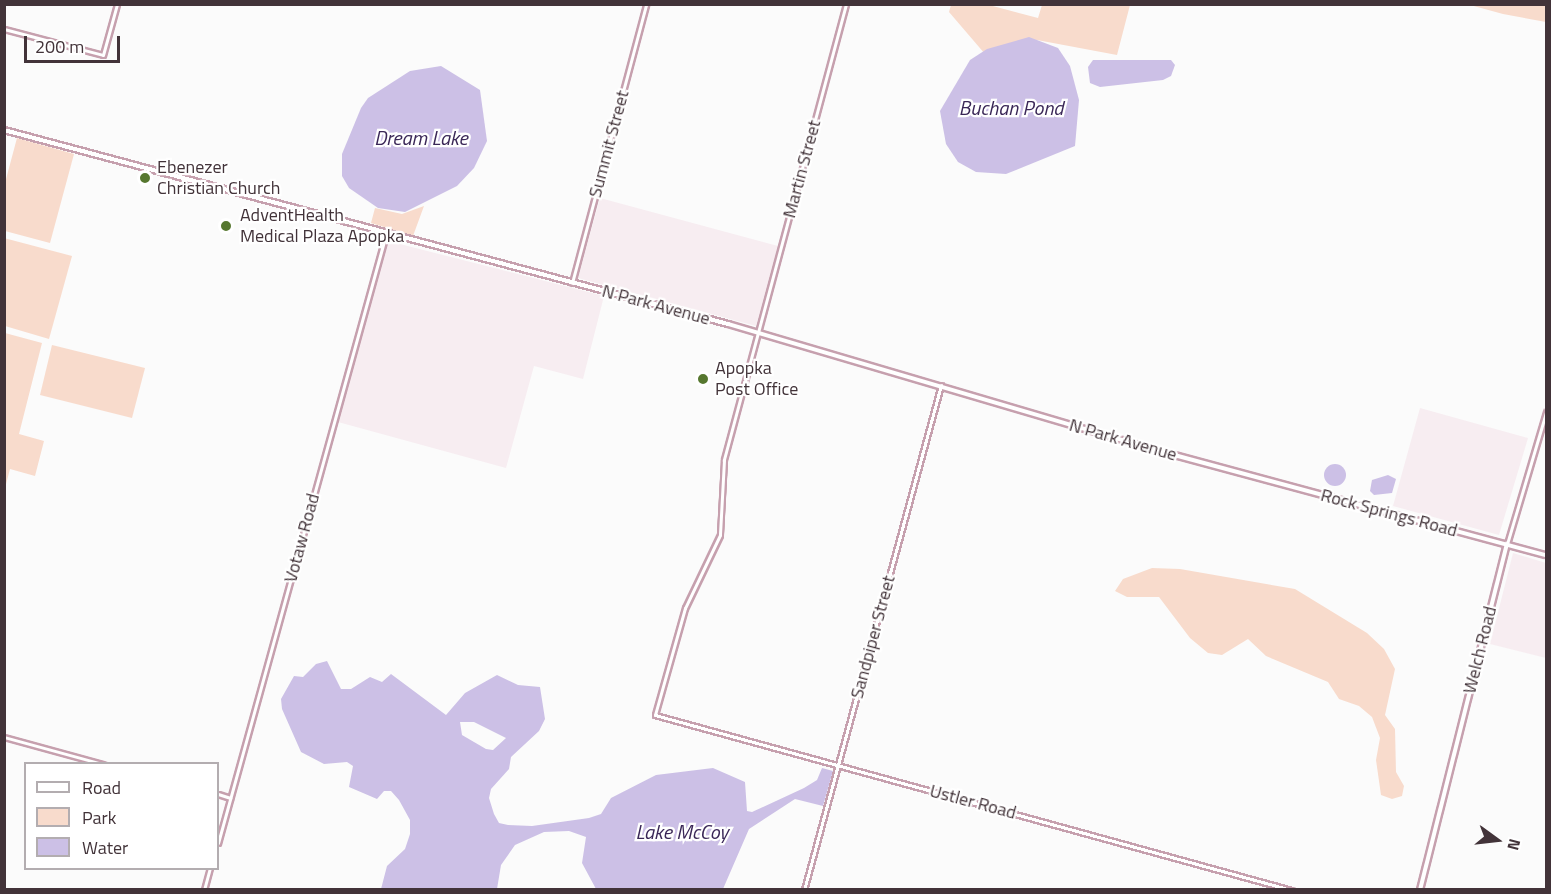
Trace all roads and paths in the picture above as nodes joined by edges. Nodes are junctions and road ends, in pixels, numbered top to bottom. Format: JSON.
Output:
{"nodes":[{"id":1,"x":117,"y":4,"type":"edge"},
{"id":2,"x":646,"y":4,"type":"edge"},
{"id":3,"x":846,"y":4,"type":"edge"},
{"id":4,"x":4,"y":29,"type":"edge"},
{"id":5,"x":4,"y":130,"type":"edge"},
{"id":6,"x":386,"y":234,"type":"junction"},
{"id":7,"x":572,"y":283,"type":"junction"},
{"id":8,"x":759,"y":333,"type":"junction"},
{"id":9,"x":941,"y":385,"type":"junction"},
{"id":10,"x":1546,"y":412,"type":"edge"},
{"id":11,"x":1232,"y":471,"type":"joint"},
{"id":12,"x":1507,"y":544,"type":"junction"},
{"id":13,"x":1546,"y":555,"type":"edge"},
{"id":14,"x":655,"y":715,"type":"joint"},
{"id":15,"x":4,"y":737,"type":"edge"},
{"id":16,"x":95,"y":762,"type":"edge"},
{"id":17,"x":838,"y":765,"type":"junction"},
{"id":18,"x":219,"y":794,"type":"edge"},
{"id":19,"x":230,"y":798,"type":"junction"},
{"id":20,"x":219,"y":839,"type":"edge"},
{"id":21,"x":209,"y":870,"type":"edge"},
{"id":22,"x":204,"y":890,"type":"edge"},
{"id":23,"x":804,"y":890,"type":"edge"},
{"id":24,"x":1291,"y":890,"type":"edge"},
{"id":25,"x":1419,"y":890,"type":"edge"}],
"edges":[{"from":1,"to":4,"type":"street"},
{"from":2,"to":7,"type":"street","name":"Summit Street"},
{"from":3,"to":8,"type":"street","name":"Martin Street"},
{"from":5,"to":6,"type":"main road","name":"N Park Avenue"},
{"from":6,"to":7,"type":"main road","name":"N Park Avenue"},
{"from":6,"to":19,"type":"street","name":"Votaw Road"},
{"from":7,"to":8,"type":"main road","name":"N Park Avenue"},
{"from":8,"to":9,"type":"main road","name":"N Park Avenue"},
{"from":8,"to":14,"type":"street","name":"Martin Street"},
{"from":9,"to":11,"type":"main road","name":"N Park Avenue"},
{"from":9,"to":17,"type":"street","name":"Sandpiper Street"},
{"from":10,"to":12,"type":"street","name":"Welch Road"},
{"from":11,"to":12,"type":"main road","name":"Rock Springs Road"},
{"from":12,"to":13,"type":"main road","name":"Rock Springs Road"},
{"from":12,"to":25,"type":"main road","name":"Welch Road"},
{"from":14,"to":17,"type":"street","name":"Ustler Road"},
{"from":15,"to":16,"type":"street"},
{"from":17,"to":23,"type":"street","name":"Sandpiper Street"},
{"from":17,"to":24,"type":"street","name":"Ustler Road"},
{"from":18,"to":19,"type":"street"},
{"from":19,"to":20,"type":"street","name":"Votaw Road"},
{"from":21,"to":22,"type":"street"}]}
